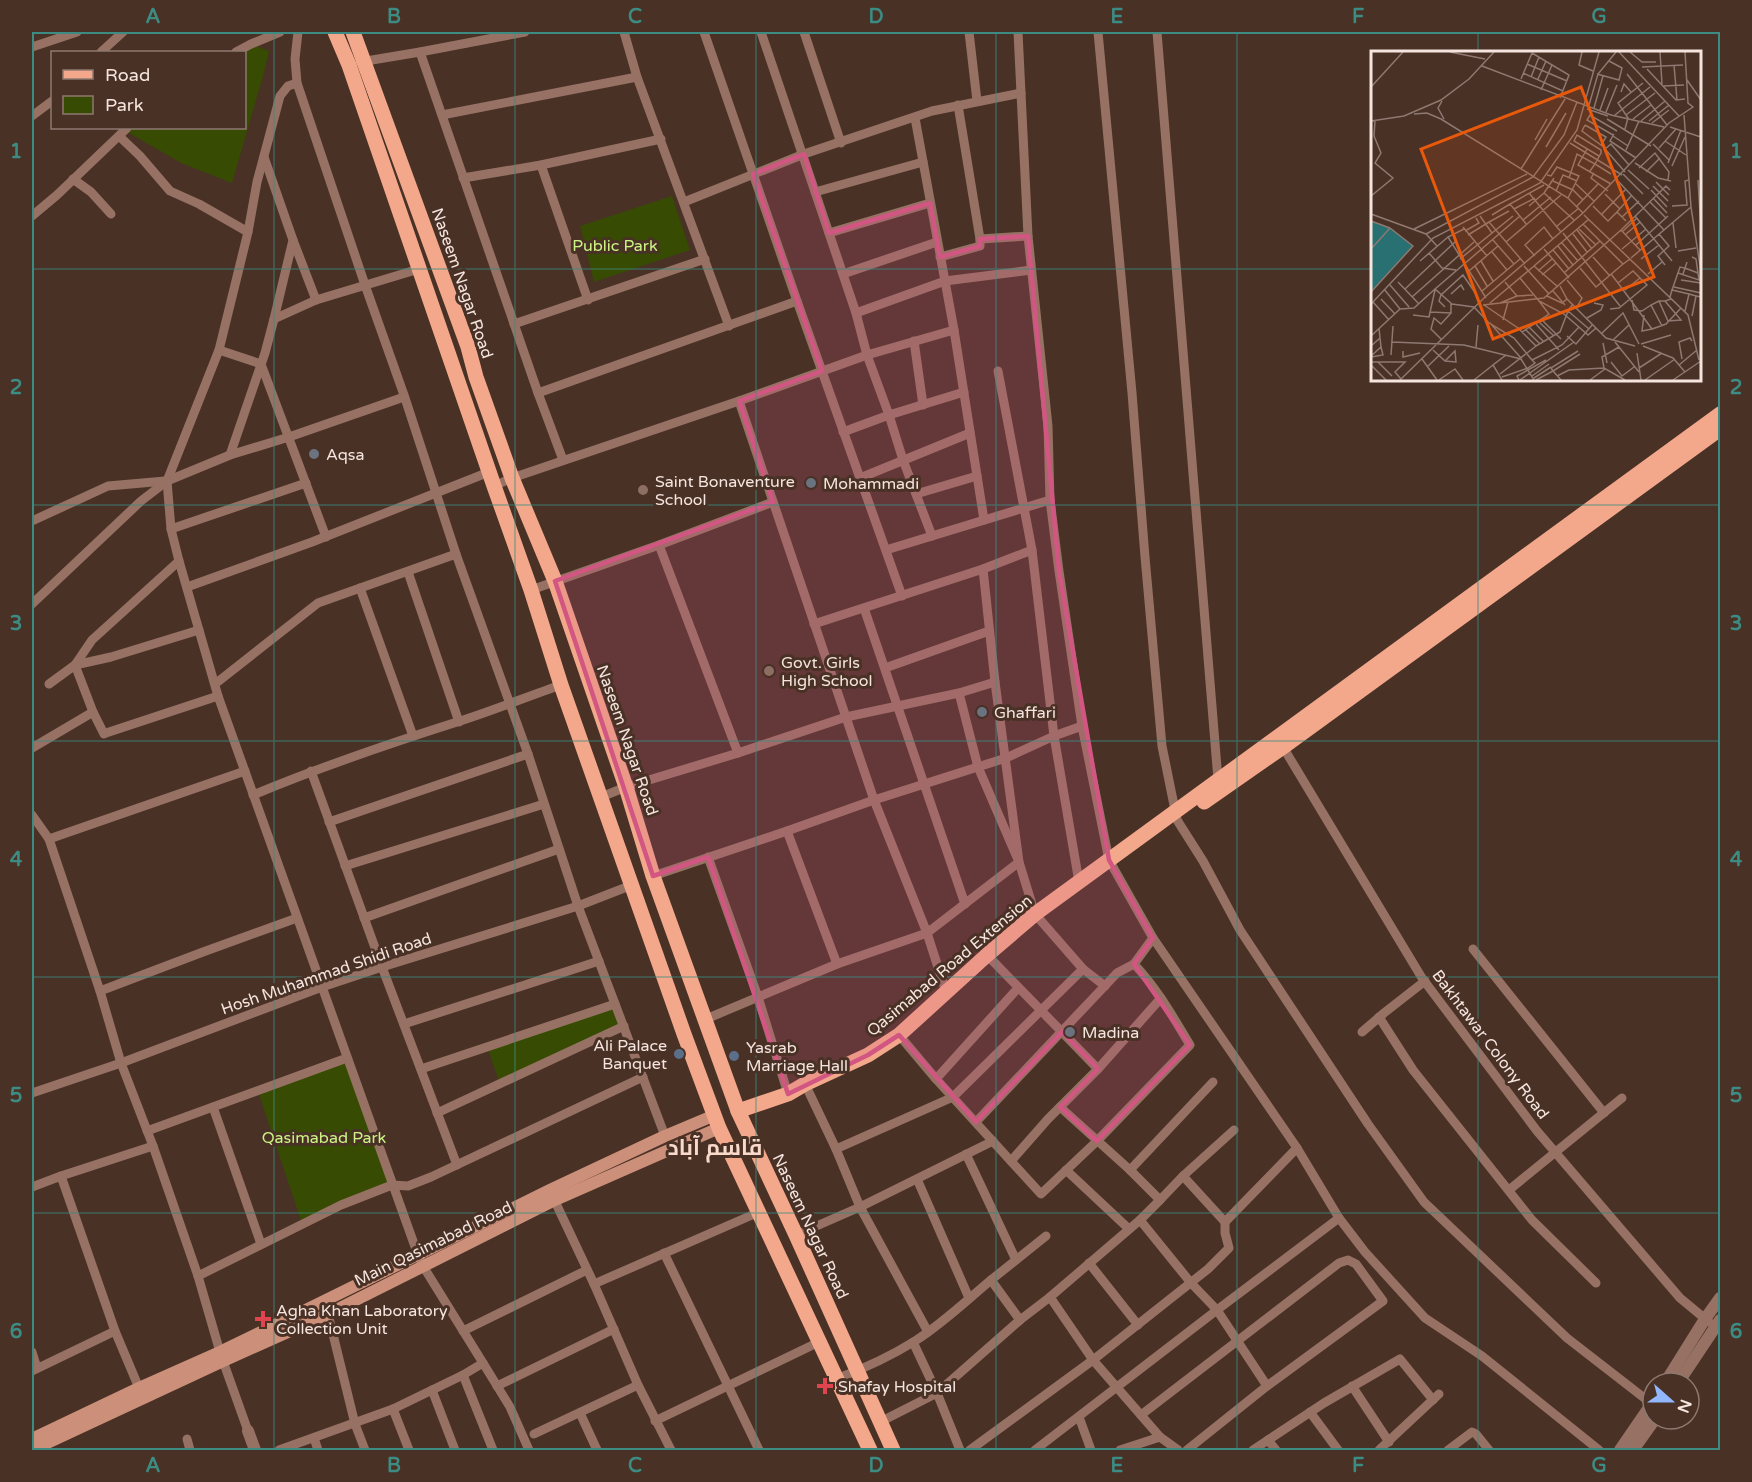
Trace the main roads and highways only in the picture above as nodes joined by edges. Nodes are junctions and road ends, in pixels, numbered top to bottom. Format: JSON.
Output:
{"nodes":[{"id":1,"x":335,"y":32,"type":"edge"},
{"id":2,"x":353,"y":32,"type":"edge"},
{"id":3,"x":1720,"y":414,"type":"edge"},
{"id":4,"x":1720,"y":429,"type":"edge"},
{"id":5,"x":1177,"y":815,"type":"junction"},
{"id":6,"x":653,"y":876,"type":"junction"},
{"id":7,"x":632,"y":885,"type":"junction"},
{"id":8,"x":738,"y":1111,"type":"junction"},
{"id":9,"x":717,"y":1122,"type":"junction"},
{"id":10,"x":553,"y":1195,"type":"junction"},
{"id":11,"x":806,"y":1257,"type":"junction"},
{"id":12,"x":420,"y":1260,"type":"junction"},
{"id":13,"x":784,"y":1267,"type":"junction"},
{"id":14,"x":221,"y":1357,"type":"junction"},
{"id":15,"x":32,"y":1439,"type":"edge"},
{"id":16,"x":46,"y":1448,"type":"edge"},
{"id":17,"x":32,"y":1450,"type":"edge"},
{"id":18,"x":870,"y":1450,"type":"edge"},
{"id":19,"x":893,"y":1450,"type":"edge"}],
"edges":[{"from":1,"to":7,"type":"main road"},
{"from":2,"to":6,"type":"main road","name":"Naseem Nagar Road"},
{"from":3,"to":5,"type":"main road"},
{"from":4,"to":5,"type":"main road"},
{"from":5,"to":8,"type":"main road","name":"Qasimabad Road Extension"},
{"from":6,"to":7,"type":"main road"},
{"from":6,"to":8,"type":"main road","name":"Naseem Nagar Road"},
{"from":7,"to":9,"type":"main road"},
{"from":8,"to":11,"type":"main road","name":"Naseem Nagar Road"},
{"from":9,"to":10,"type":"main road","name":"Main Qasimabad Road"},
{"from":9,"to":10,"type":"main road","name":"Main Qasimabad Road"},
{"from":9,"to":13,"type":"main road"},
{"from":10,"to":12,"type":"main road","name":"Main Qasimabad Road"},
{"from":11,"to":13,"type":"main road"},
{"from":11,"to":19,"type":"main road","name":"Naseem Nagar Road"},
{"from":12,"to":14,"type":"main road","name":"Main Qasimabad Road"},
{"from":12,"to":14,"type":"main road","name":"Main Qasimabad Road"},
{"from":13,"to":18,"type":"main road"},
{"from":14,"to":15,"type":"main road","name":"Main Qasimabad Road"},
{"from":14,"to":16,"type":"main road","name":"Main Qasimabad Road"},
{"from":16,"to":17,"type":"main road","name":"Main Qasimabad Road"}]}
